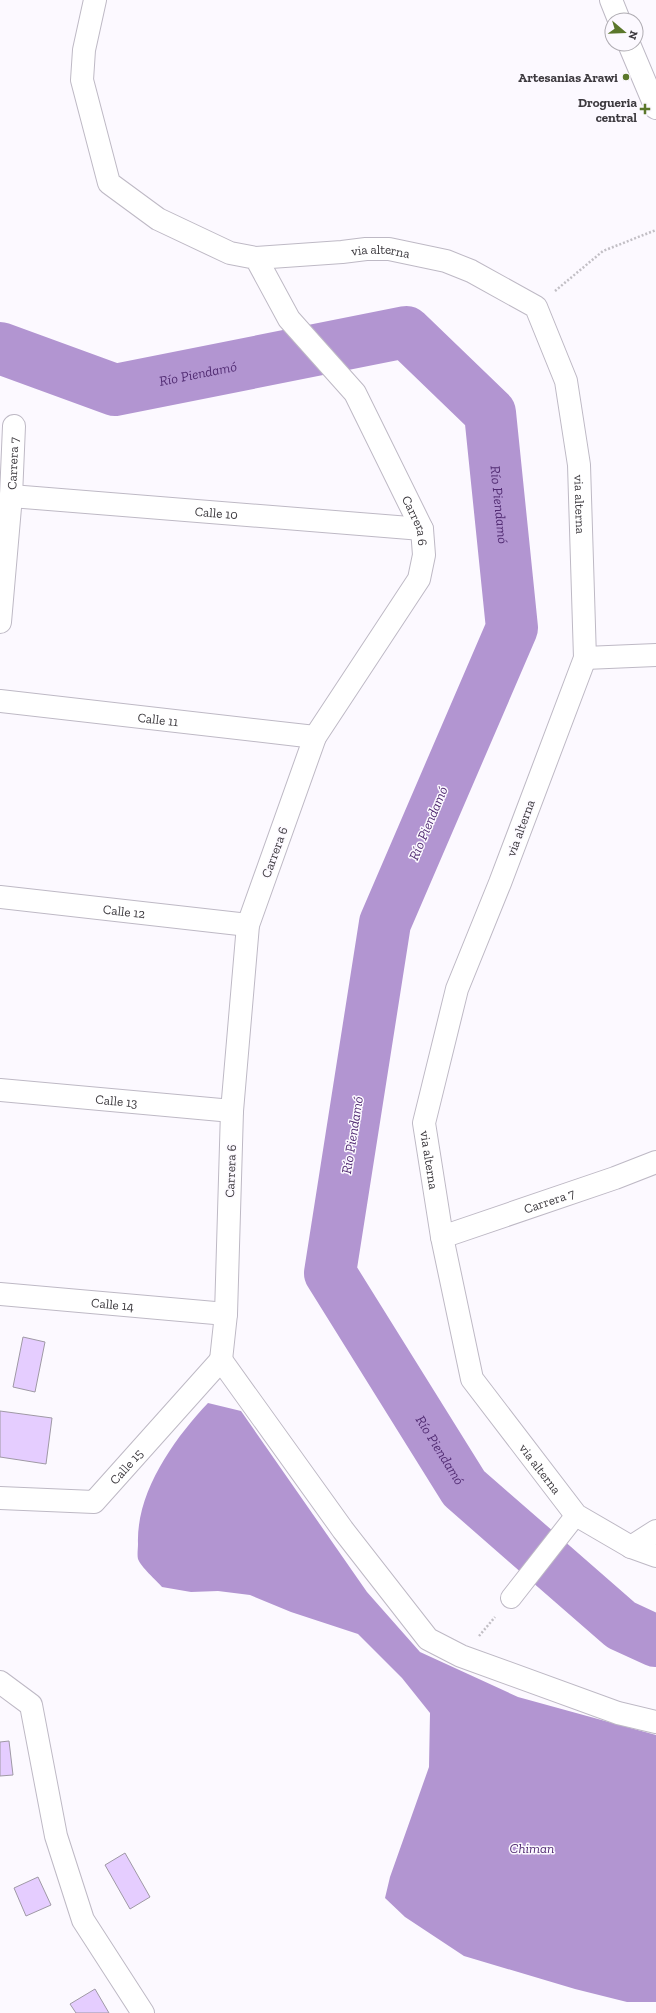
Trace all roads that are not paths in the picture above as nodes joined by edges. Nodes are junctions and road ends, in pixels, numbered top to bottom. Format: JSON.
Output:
{"nodes":[{"id":1,"x":95,"y":0,"type":"edge"},
{"id":2,"x":611,"y":0,"type":"edge"},
{"id":3,"x":616,"y":12,"type":"edge"},
{"id":4,"x":632,"y":52,"type":"edge"},
{"id":5,"x":656,"y":108,"type":"edge"},
{"id":6,"x":256,"y":258,"type":"junction"},
{"id":7,"x":14,"y":426,"type":"dead end"},
{"id":8,"x":11,"y":496,"type":"junction"},
{"id":9,"x":422,"y":529,"type":"junction"},
{"id":10,"x":0,"y":622,"type":"edge"},
{"id":11,"x":656,"y":655,"type":"edge"},
{"id":12,"x":585,"y":658,"type":"junction"},
{"id":13,"x":0,"y":701,"type":"edge"},
{"id":14,"x":315,"y":737,"type":"junction"},
{"id":15,"x":0,"y":897,"type":"edge"},
{"id":16,"x":248,"y":925,"type":"junction"},
{"id":17,"x":0,"y":1090,"type":"edge"},
{"id":18,"x":232,"y":1110,"type":"junction"},
{"id":19,"x":656,"y":1162,"type":"edge"},
{"id":20,"x":442,"y":1237,"type":"junction"},
{"id":21,"x":0,"y":1294,"type":"edge"},
{"id":22,"x":226,"y":1314,"type":"junction"},
{"id":23,"x":221,"y":1360,"type":"junction"},
{"id":24,"x":0,"y":1498,"type":"edge"},
{"id":25,"x":576,"y":1515,"type":"junction"},
{"id":26,"x":656,"y":1531,"type":"edge"},
{"id":27,"x":631,"y":1547,"type":"junction"},
{"id":28,"x":656,"y":1556,"type":"edge"},
{"id":29,"x":511,"y":1598,"type":"road end"},
{"id":30,"x":0,"y":1682,"type":"edge"},
{"id":31,"x":656,"y":1722,"type":"edge"},
{"id":32,"x":143,"y":2013,"type":"edge"}],
"edges":[{"from":1,"to":6,"type":"street","name":"via alterna"},
{"from":2,"to":3,"type":"street"},
{"from":4,"to":5,"type":"street"},
{"from":6,"to":9,"type":"street","name":"Carrera 6"},
{"from":6,"to":12,"type":"street","name":"via alterna"},
{"from":7,"to":8,"type":"street","name":"Carrera 7"},
{"from":8,"to":9,"type":"street","name":"Calle 10"},
{"from":8,"to":10,"type":"street","name":"Carrera 7"},
{"from":9,"to":14,"type":"street","name":"Carrera 6"},
{"from":11,"to":12,"type":"street"},
{"from":12,"to":20,"type":"street","name":"via alterna"},
{"from":13,"to":14,"type":"street","name":"Calle 11"},
{"from":14,"to":16,"type":"street","name":"Carrera 6"},
{"from":15,"to":16,"type":"street","name":"Calle 12"},
{"from":16,"to":18,"type":"street","name":"Carrera 6"},
{"from":17,"to":18,"type":"street","name":"Calle 13"},
{"from":18,"to":22,"type":"street","name":"Carrera 6"},
{"from":19,"to":20,"type":"street","name":"Carrera 7"},
{"from":20,"to":25,"type":"street","name":"via alterna"},
{"from":21,"to":22,"type":"street","name":"Calle 14"},
{"from":22,"to":23,"type":"street","name":"Carrera 6"},
{"from":23,"to":24,"type":"street","name":"Calle 15"},
{"from":23,"to":31,"type":"street"},
{"from":25,"to":27,"type":"street","name":"via alterna"},
{"from":25,"to":29,"type":"street"},
{"from":26,"to":27,"type":"street"},
{"from":27,"to":28,"type":"street","name":"via alterna"},
{"from":30,"to":32,"type":"street"}]}
